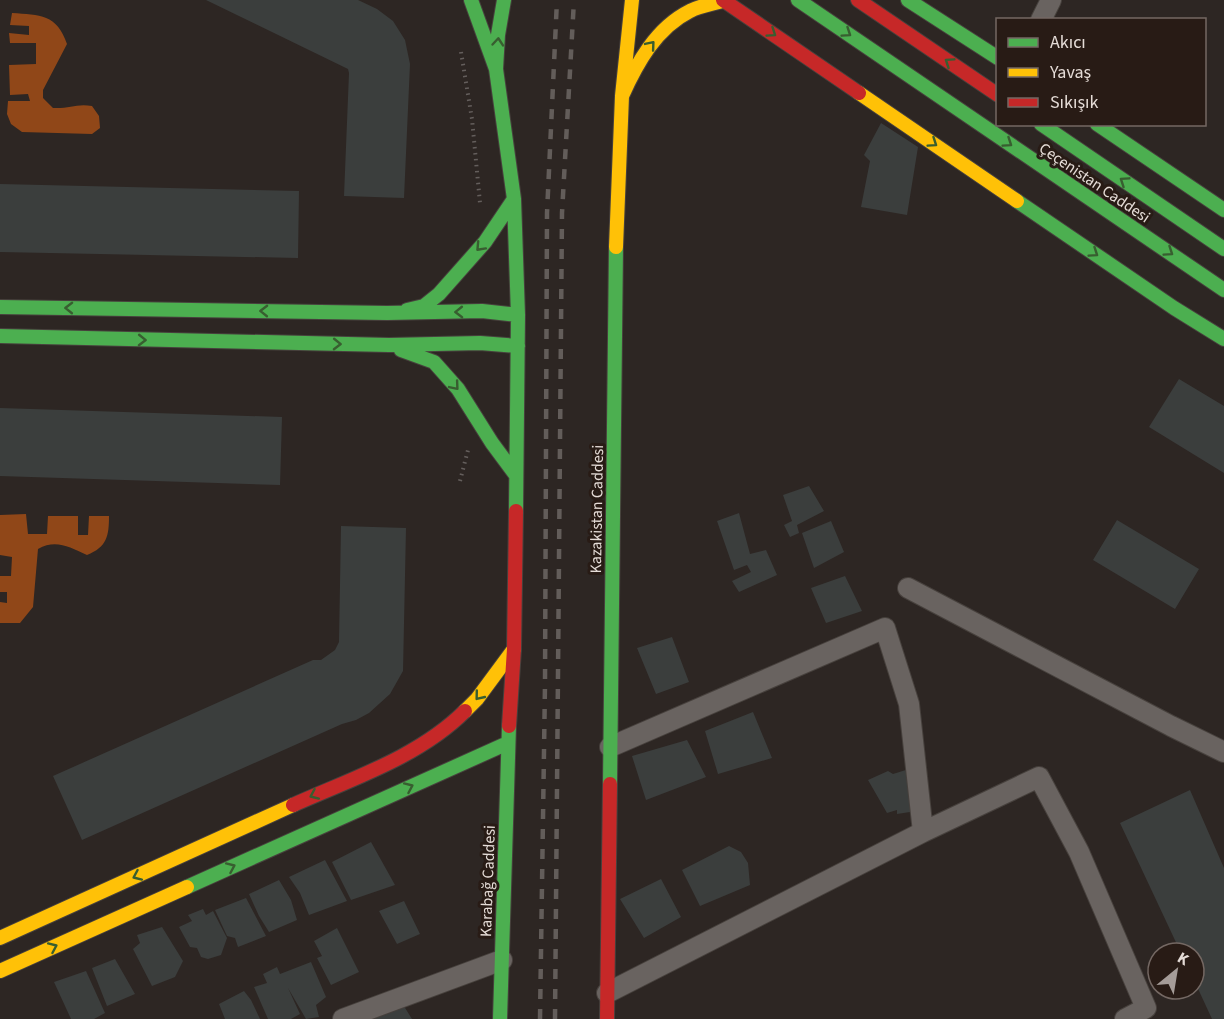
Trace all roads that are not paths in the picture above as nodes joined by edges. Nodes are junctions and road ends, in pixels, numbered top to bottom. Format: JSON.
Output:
{"nodes":[{"id":1,"x":471,"y":0,"type":"edge"},
{"id":2,"x":504,"y":0,"type":"edge"},
{"id":3,"x":632,"y":0,"type":"edge"},
{"id":4,"x":724,"y":0,"type":"edge"},
{"id":5,"x":798,"y":0,"type":"edge"},
{"id":6,"x":858,"y":0,"type":"edge"},
{"id":7,"x":908,"y":0,"type":"edge"},
{"id":8,"x":1051,"y":0,"type":"edge"},
{"id":9,"x":1042,"y":18,"type":"edge"},
{"id":10,"x":996,"y":57,"type":"edge"},
{"id":11,"x":496,"y":69,"type":"junction"},
{"id":12,"x":996,"y":94,"type":"edge"},
{"id":13,"x":622,"y":96,"type":"junction"},
{"id":14,"x":1044,"y":126,"type":"edge"},
{"id":15,"x":1100,"y":126,"type":"edge"},
{"id":16,"x":514,"y":199,"type":"junction"},
{"id":17,"x":1224,"y":210,"type":"edge"},
{"id":18,"x":1224,"y":249,"type":"edge"},
{"id":19,"x":1224,"y":290,"type":"edge"},
{"id":20,"x":0,"y":307,"type":"edge"},
{"id":21,"x":387,"y":313,"type":"junction"},
{"id":22,"x":518,"y":315,"type":"junction"},
{"id":23,"x":289,"y":327,"type":"junction"},
{"id":24,"x":0,"y":336,"type":"edge"},
{"id":25,"x":1224,"y":339,"type":"edge"},
{"id":26,"x":389,"y":345,"type":"junction"},
{"id":27,"x":518,"y":346,"type":"junction"},
{"id":28,"x":515,"y":474,"type":"junction"},
{"id":29,"x":909,"y":588,"type":"dead end"},
{"id":30,"x":514,"y":649,"type":"junction"},
{"id":31,"x":508,"y":743,"type":"junction"},
{"id":32,"x":610,"y":747,"type":"junction"},
{"id":33,"x":1224,"y":752,"type":"edge"},
{"id":34,"x":923,"y":832,"type":"junction"},
{"id":35,"x":0,"y":938,"type":"edge"},
{"id":36,"x":502,"y":960,"type":"junction"},
{"id":37,"x":0,"y":971,"type":"edge"},
{"id":38,"x":607,"y":993,"type":"junction"},
{"id":39,"x":343,"y":1019,"type":"edge"},
{"id":40,"x":500,"y":1019,"type":"edge"},
{"id":41,"x":607,"y":1019,"type":"edge"},
{"id":42,"x":1125,"y":1019,"type":"edge"}],
"edges":[{"from":1,"to":11,"type":"main road"},
{"from":11,"to":2,"type":"main road","one_way":true},
{"from":3,"to":13,"type":"main road","name":"Kazakistan Caddesi"},
{"from":13,"to":4,"type":"main road","one_way":true},
{"from":4,"to":25,"type":"main road","one_way":true},
{"from":5,"to":19,"type":"main road","name":"Çeçenistan Caddesi","one_way":true},
{"from":12,"to":6,"type":"main road","one_way":true},
{"from":7,"to":10,"type":"main road"},
{"from":8,"to":9,"type":"street"},
{"from":11,"to":16,"type":"main road","name":"Karabağ Caddesi"},
{"from":13,"to":32,"type":"main road","name":"Kazakistan Caddesi"},
{"from":18,"to":14,"type":"main road","name":"Çeçenistan Caddesi","one_way":true},
{"from":15,"to":17,"type":"main road"},
{"from":16,"to":21,"type":"main road","one_way":true},
{"from":16,"to":22,"type":"main road","name":"Karabağ Caddesi"},
{"from":23,"to":20,"type":"main road","one_way":true},
{"from":22,"to":21,"type":"main road","one_way":true},
{"from":21,"to":23,"type":"main road"},
{"from":22,"to":27,"type":"main road","name":"Karabağ Caddesi"},
{"from":24,"to":23,"type":"main road","one_way":true},
{"from":23,"to":26,"type":"main road","one_way":true},
{"from":26,"to":27,"type":"main road"},
{"from":26,"to":28,"type":"main road","one_way":true},
{"from":27,"to":28,"type":"main road","name":"Karabağ Caddesi"},
{"from":28,"to":30,"type":"main road","name":"Karabağ Caddesi"},
{"from":29,"to":33,"type":"street"},
{"from":30,"to":31,"type":"main road","name":"Karabağ Caddesi"},
{"from":30,"to":35,"type":"main road","one_way":true},
{"from":31,"to":36,"type":"main road","name":"Karabağ Caddesi"},
{"from":37,"to":31,"type":"main road","one_way":true},
{"from":32,"to":34,"type":"street"},
{"from":32,"to":38,"type":"main road","name":"Kazakistan Caddesi"},
{"from":34,"to":38,"type":"street"},
{"from":34,"to":42,"type":"street"},
{"from":36,"to":39,"type":"street"},
{"from":36,"to":40,"type":"main road","name":"Karabağ Caddesi"},
{"from":38,"to":41,"type":"main road","name":"Kazakistan Caddesi"}]}
